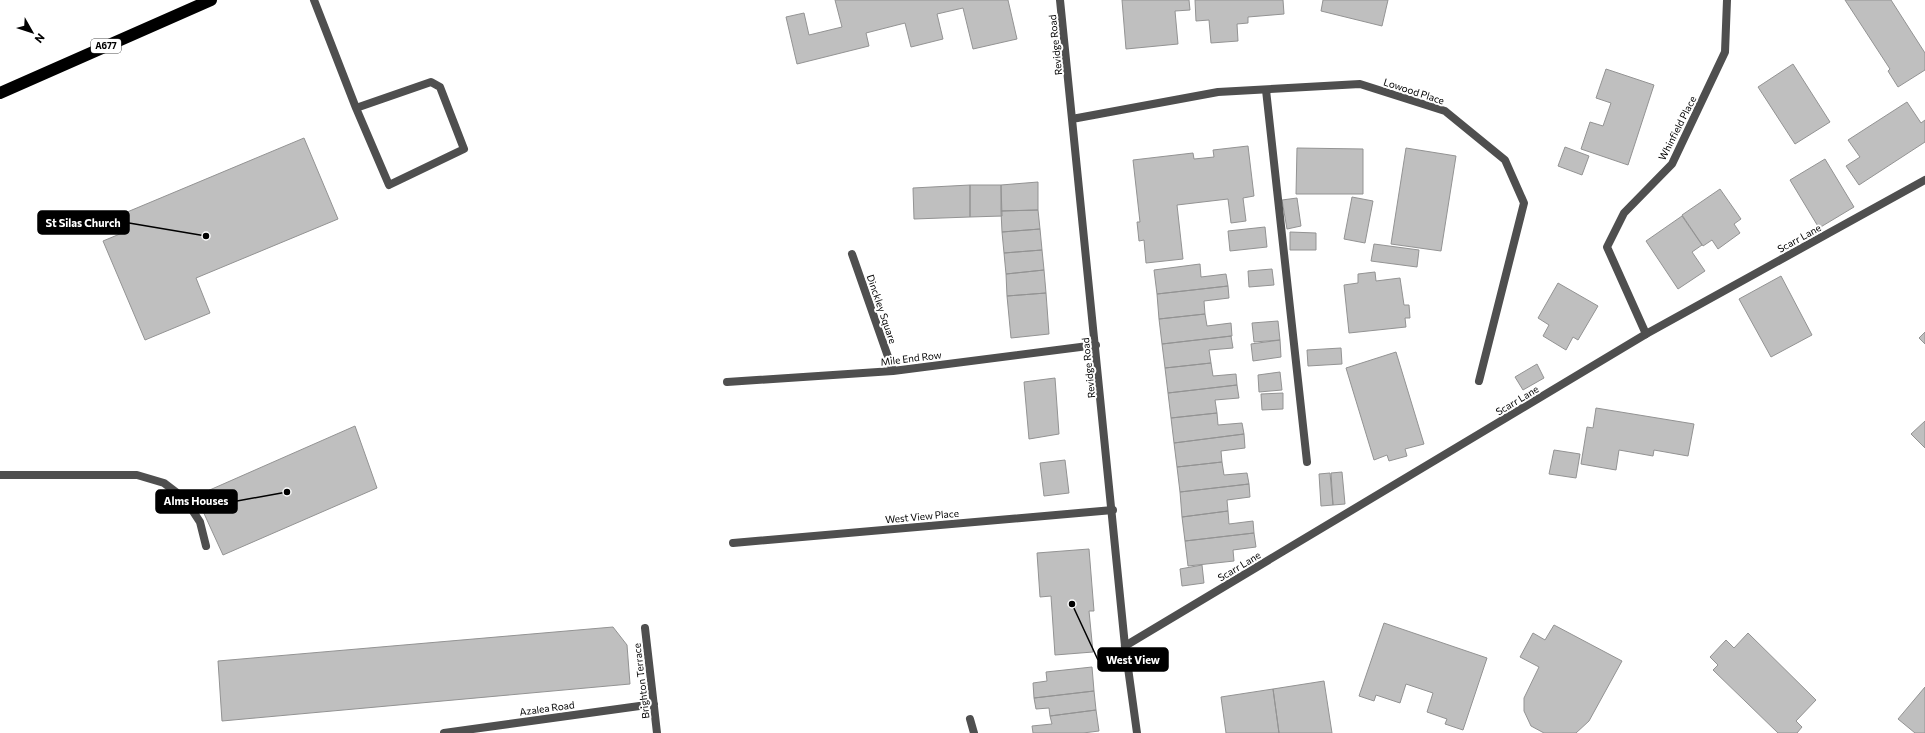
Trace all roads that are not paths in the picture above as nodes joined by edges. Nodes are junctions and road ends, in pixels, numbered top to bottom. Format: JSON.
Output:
{"nodes":[{"id":1,"x":211,"y":0,"type":"edge"},
{"id":2,"x":314,"y":0,"type":"edge"},
{"id":3,"x":1060,"y":0,"type":"edge"},
{"id":4,"x":1727,"y":0,"type":"edge"},
{"id":5,"x":1266,"y":90,"type":"junction"},
{"id":6,"x":0,"y":93,"type":"edge"},
{"id":7,"x":356,"y":108,"type":"junction"},
{"id":8,"x":1072,"y":119,"type":"junction"},
{"id":9,"x":1925,"y":180,"type":"edge"},
{"id":10,"x":852,"y":254,"type":"dead end"},
{"id":11,"x":1646,"y":334,"type":"junction"},
{"id":12,"x":1096,"y":345,"type":"junction"},
{"id":13,"x":893,"y":371,"type":"junction"},
{"id":14,"x":1479,"y":381,"type":"dead end"},
{"id":15,"x":727,"y":382,"type":"dead end"},
{"id":16,"x":1307,"y":462,"type":"dead end"},
{"id":17,"x":0,"y":475,"type":"edge"},
{"id":18,"x":1113,"y":510,"type":"junction"},
{"id":19,"x":733,"y":542,"type":"dead end"},
{"id":20,"x":206,"y":546,"type":"dead end"},
{"id":21,"x":645,"y":628,"type":"dead end"},
{"id":22,"x":1125,"y":646,"type":"junction"},
{"id":23,"x":654,"y":704,"type":"junction"},
{"id":24,"x":970,"y":719,"type":"dead end"},
{"id":25,"x":444,"y":733,"type":"edge"},
{"id":26,"x":657,"y":733,"type":"edge"},
{"id":27,"x":974,"y":733,"type":"edge"},
{"id":28,"x":1137,"y":733,"type":"edge"}],
"edges":[{"from":1,"to":6,"type":"highway","number":"A677"},
{"from":2,"to":7,"type":"street"},
{"from":3,"to":8,"type":"street","name":"Revidge Road"},
{"from":4,"to":11,"type":"street","name":"Whinfield Place"},
{"from":5,"to":8,"type":"street","name":"Lowood Place"},
{"from":5,"to":14,"type":"street","name":"Lowood Place"},
{"from":5,"to":16,"type":"street"},
{"from":7,"to":7,"type":"street"},
{"from":8,"to":12,"type":"street","name":"Revidge Road"},
{"from":9,"to":11,"type":"street","name":"Scarr Lane"},
{"from":10,"to":13,"type":"street","name":"Dinckley Square"},
{"from":11,"to":22,"type":"street","name":"Scarr Lane"},
{"from":12,"to":13,"type":"street","name":"Mile End Row"},
{"from":12,"to":18,"type":"street","name":"Revidge Road"},
{"from":13,"to":15,"type":"street","name":"Mile End Row"},
{"from":17,"to":20,"type":"street"},
{"from":18,"to":19,"type":"street","name":"West View Place"},
{"from":18,"to":22,"type":"street","name":"Revidge Road"},
{"from":21,"to":23,"type":"street","name":"Brighton Terrace"},
{"from":22,"to":28,"type":"street","name":"Revidge Road"},
{"from":23,"to":25,"type":"street","name":"Azalea Road"},
{"from":23,"to":26,"type":"street","name":"Brighton Terrace"},
{"from":24,"to":27,"type":"street"}]}
